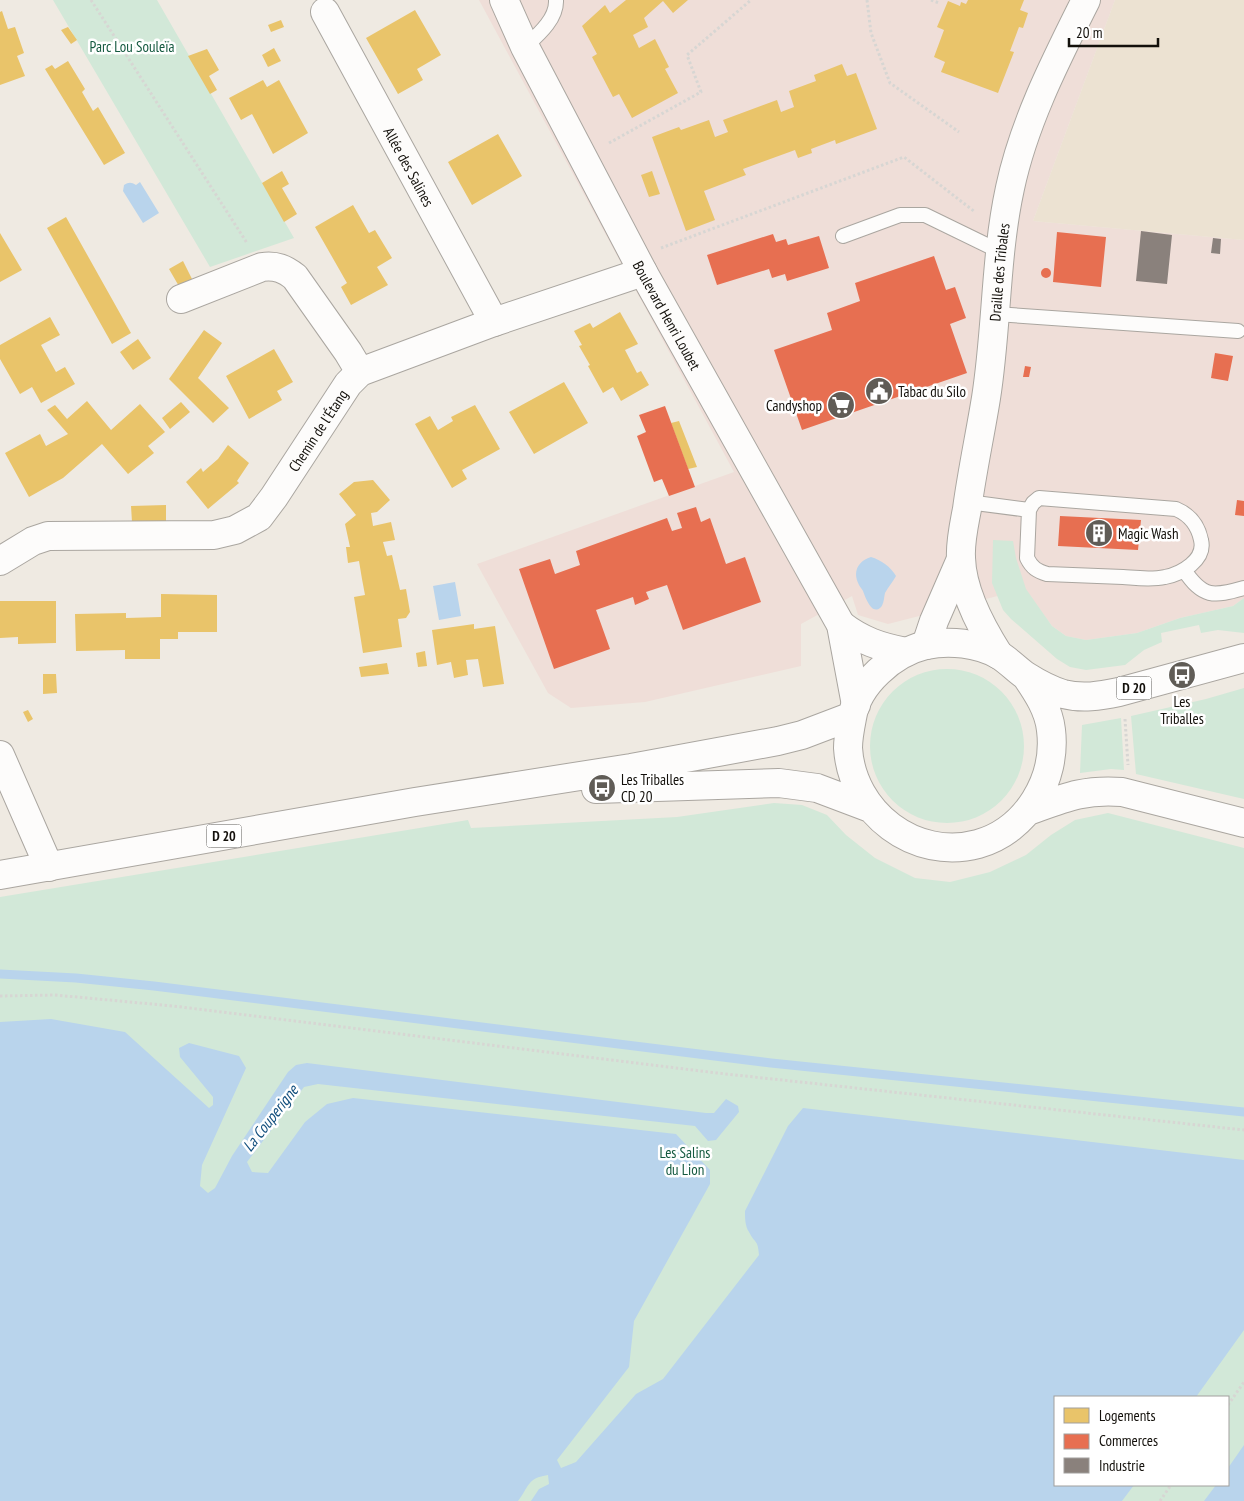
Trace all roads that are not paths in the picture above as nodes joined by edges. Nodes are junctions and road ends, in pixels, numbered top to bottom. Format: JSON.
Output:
{"nodes":[{"id":1,"x":504,"y":0,"type":"edge"},
{"id":2,"x":556,"y":0,"type":"edge"},
{"id":3,"x":1086,"y":0,"type":"edge"},
{"id":4,"x":325,"y":12,"type":"dead end"},
{"id":5,"x":526,"y":47,"type":"junction"},
{"id":6,"x":843,"y":236,"type":"dead end"},
{"id":7,"x":1001,"y":252,"type":"junction"},
{"id":8,"x":649,"y":261,"type":"junction"},
{"id":9,"x":180,"y":299,"type":"dead end"},
{"id":10,"x":996,"y":314,"type":"junction"},
{"id":11,"x":494,"y":322,"type":"junction"},
{"id":12,"x":1238,"y":332,"type":"dead end"},
{"id":13,"x":360,"y":372,"type":"junction"},
{"id":14,"x":968,"y":502,"type":"junction"},
{"id":15,"x":1029,"y":510,"type":"junction"},
{"id":16,"x":961,"y":559,"type":"junction"},
{"id":17,"x":0,"y":561,"type":"edge"},
{"id":18,"x":1184,"y":570,"type":"junction"},
{"id":19,"x":1244,"y":588,"type":"edge"},
{"id":20,"x":841,"y":625,"type":"junction"},
{"id":21,"x":916,"y":649,"type":"junction"},
{"id":22,"x":999,"y":655,"type":"junction"},
{"id":23,"x":1244,"y":658,"type":"edge"},
{"id":24,"x":1026,"y":676,"type":"junction"},
{"id":25,"x":854,"y":710,"type":"junction"},
{"id":26,"x":1,"y":759,"type":"edge"},
{"id":27,"x":447,"y":798,"type":"junction"},
{"id":28,"x":870,"y":808,"type":"junction"},
{"id":29,"x":1028,"y":811,"type":"junction"},
{"id":30,"x":1244,"y":823,"type":"edge"},
{"id":31,"x":49,"y":867,"type":"junction"},
{"id":32,"x":0,"y":875,"type":"edge"}],
"edges":[{"from":1,"to":5,"type":"street","name":"Boulevard Henri Loubet"},
{"from":2,"to":5,"type":"lane"},
{"from":3,"to":7,"type":"street","name":"Draille des Tribales"},
{"from":4,"to":11,"type":"street","name":"Allée des Salines"},
{"from":5,"to":8,"type":"street","name":"Boulevard Henri Loubet"},
{"from":6,"to":7,"type":"lane"},
{"from":7,"to":10,"type":"street","name":"Draille des Tribales"},
{"from":8,"to":11,"type":"street","name":"Chemin de l'Étang"},
{"from":8,"to":20,"type":"street","name":"Boulevard Henri Loubet"},
{"from":9,"to":13,"type":"street"},
{"from":10,"to":12,"type":"lane"},
{"from":10,"to":14,"type":"street","name":"Draille des Tribales"},
{"from":11,"to":13,"type":"street","name":"Chemin de l'Étang"},
{"from":13,"to":17,"type":"street","name":"Chemin de l'Étang"},
{"from":14,"to":15,"type":"lane"},
{"from":14,"to":16,"type":"street","name":"Draille des Tribales"},
{"from":15,"to":18,"type":"lane"},
{"from":15,"to":18,"type":"lane"},
{"from":16,"to":21,"type":"street","name":"Draille des Tribales"},
{"from":16,"to":22,"type":"street","name":"Draille des Tribales"},
{"from":18,"to":19,"type":"lane"},
{"from":20,"to":21,"type":"street","name":"Boulevard Henri Loubet"},
{"from":20,"to":25,"type":"street","name":"Boulevard Henri Loubet"},
{"from":21,"to":22,"type":"street"},
{"from":21,"to":25,"type":"street"},
{"from":22,"to":24,"type":"street"},
{"from":23,"to":24,"type":"street","number":"D 20"},
{"from":24,"to":29,"type":"street"},
{"from":25,"to":27,"type":"street","number":"D 20"},
{"from":25,"to":28,"type":"street"},
{"from":26,"to":31,"type":"street"},
{"from":27,"to":28,"type":"street","number":"D 20"},
{"from":27,"to":31,"type":"street","number":"D 20"},
{"from":28,"to":29,"type":"street"},
{"from":29,"to":30,"type":"street"},
{"from":31,"to":32,"type":"street","number":"D 20"}]}
